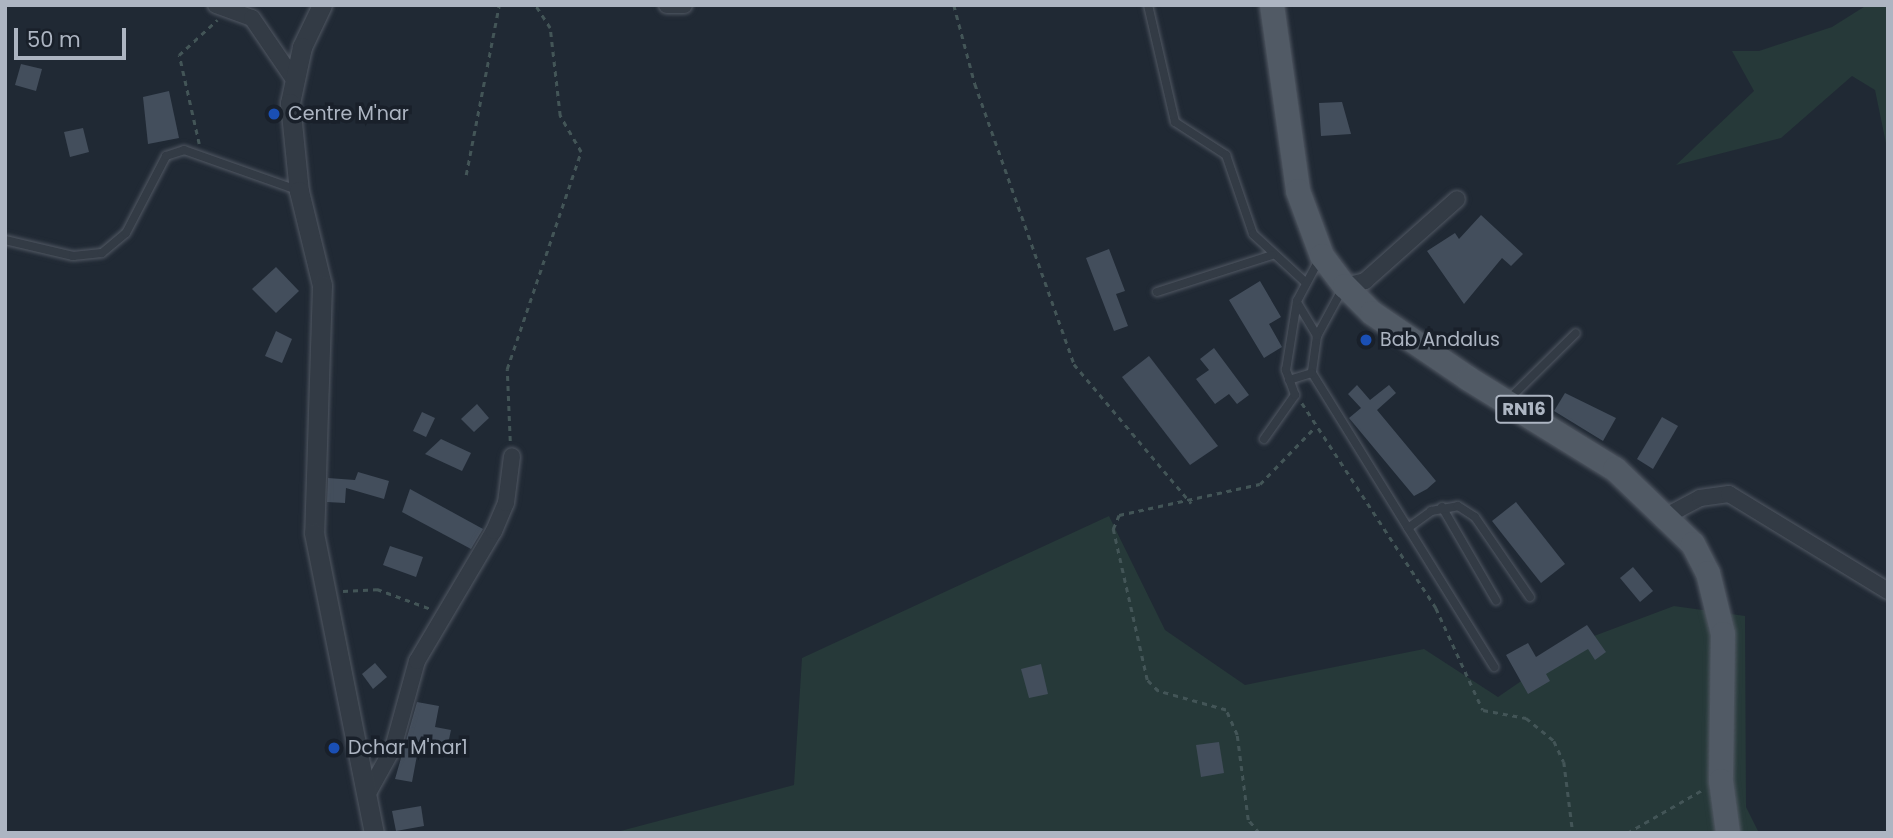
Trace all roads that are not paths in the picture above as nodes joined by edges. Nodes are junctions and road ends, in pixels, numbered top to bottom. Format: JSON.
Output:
{"nodes":[{"id":1,"x":323,"y":5,"type":"edge"},
{"id":2,"x":667,"y":5,"type":"edge"},
{"id":3,"x":684,"y":5,"type":"edge"},
{"id":4,"x":1148,"y":5,"type":"edge"},
{"id":5,"x":1272,"y":5,"type":"edge"},
{"id":6,"x":220,"y":9,"type":"edge"},
{"id":7,"x":293,"y":78,"type":"junction"},
{"id":8,"x":299,"y":191,"type":"junction"},
{"id":9,"x":1457,"y":199,"type":"dead end"},
{"id":10,"x":5,"y":240,"type":"edge"},
{"id":11,"x":1272,"y":255,"type":"junction"},
{"id":12,"x":1322,"y":256,"type":"junction"},
{"id":13,"x":1304,"y":281,"type":"junction"},
{"id":14,"x":1345,"y":286,"type":"junction"},
{"id":15,"x":1157,"y":292,"type":"dead end"},
{"id":16,"x":1297,"y":301,"type":"junction"},
{"id":17,"x":1576,"y":333,"type":"dead end"},
{"id":18,"x":1317,"y":336,"type":"junction"},
{"id":19,"x":1312,"y":373,"type":"junction"},
{"id":20,"x":1289,"y":380,"type":"junction"},
{"id":21,"x":1508,"y":400,"type":"junction"},
{"id":22,"x":1264,"y":439,"type":"dead end"},
{"id":23,"x":512,"y":456,"type":"road end"},
{"id":24,"x":1442,"y":507,"type":"junction"},
{"id":25,"x":1668,"y":515,"type":"junction"},
{"id":26,"x":1408,"y":528,"type":"junction"},
{"id":27,"x":1888,"y":591,"type":"edge"},
{"id":28,"x":1530,"y":597,"type":"dead end"},
{"id":29,"x":1496,"y":600,"type":"dead end"},
{"id":30,"x":1494,"y":667,"type":"dead end"},
{"id":31,"x":368,"y":793,"type":"junction"},
{"id":32,"x":374,"y":833,"type":"edge"},
{"id":33,"x":1728,"y":833,"type":"edge"}],
"edges":[{"from":1,"to":7,"type":"street"},
{"from":2,"to":3,"type":"street"},
{"from":4,"to":11,"type":"lane"},
{"from":5,"to":12,"type":"main road","number":"RN16"},
{"from":6,"to":7,"type":"street"},
{"from":7,"to":8,"type":"street"},
{"from":8,"to":10,"type":"lane"},
{"from":8,"to":31,"type":"street"},
{"from":9,"to":14,"type":"street"},
{"from":11,"to":13,"type":"lane"},
{"from":11,"to":15,"type":"lane"},
{"from":12,"to":13,"type":"lane"},
{"from":12,"to":14,"type":"main road","number":"RN16"},
{"from":13,"to":16,"type":"lane"},
{"from":14,"to":18,"type":"lane"},
{"from":14,"to":21,"type":"main road","number":"RN16"},
{"from":16,"to":18,"type":"lane"},
{"from":16,"to":20,"type":"lane"},
{"from":17,"to":21,"type":"lane"},
{"from":18,"to":19,"type":"lane"},
{"from":19,"to":20,"type":"lane"},
{"from":19,"to":26,"type":"lane"},
{"from":20,"to":22,"type":"lane"},
{"from":21,"to":25,"type":"main road","number":"RN16"},
{"from":23,"to":31,"type":"street"},
{"from":24,"to":26,"type":"lane"},
{"from":24,"to":28,"type":"lane"},
{"from":24,"to":29,"type":"lane"},
{"from":25,"to":27,"type":"street"},
{"from":25,"to":33,"type":"main road","number":"RN16"},
{"from":26,"to":30,"type":"lane"},
{"from":31,"to":32,"type":"street"}]}
